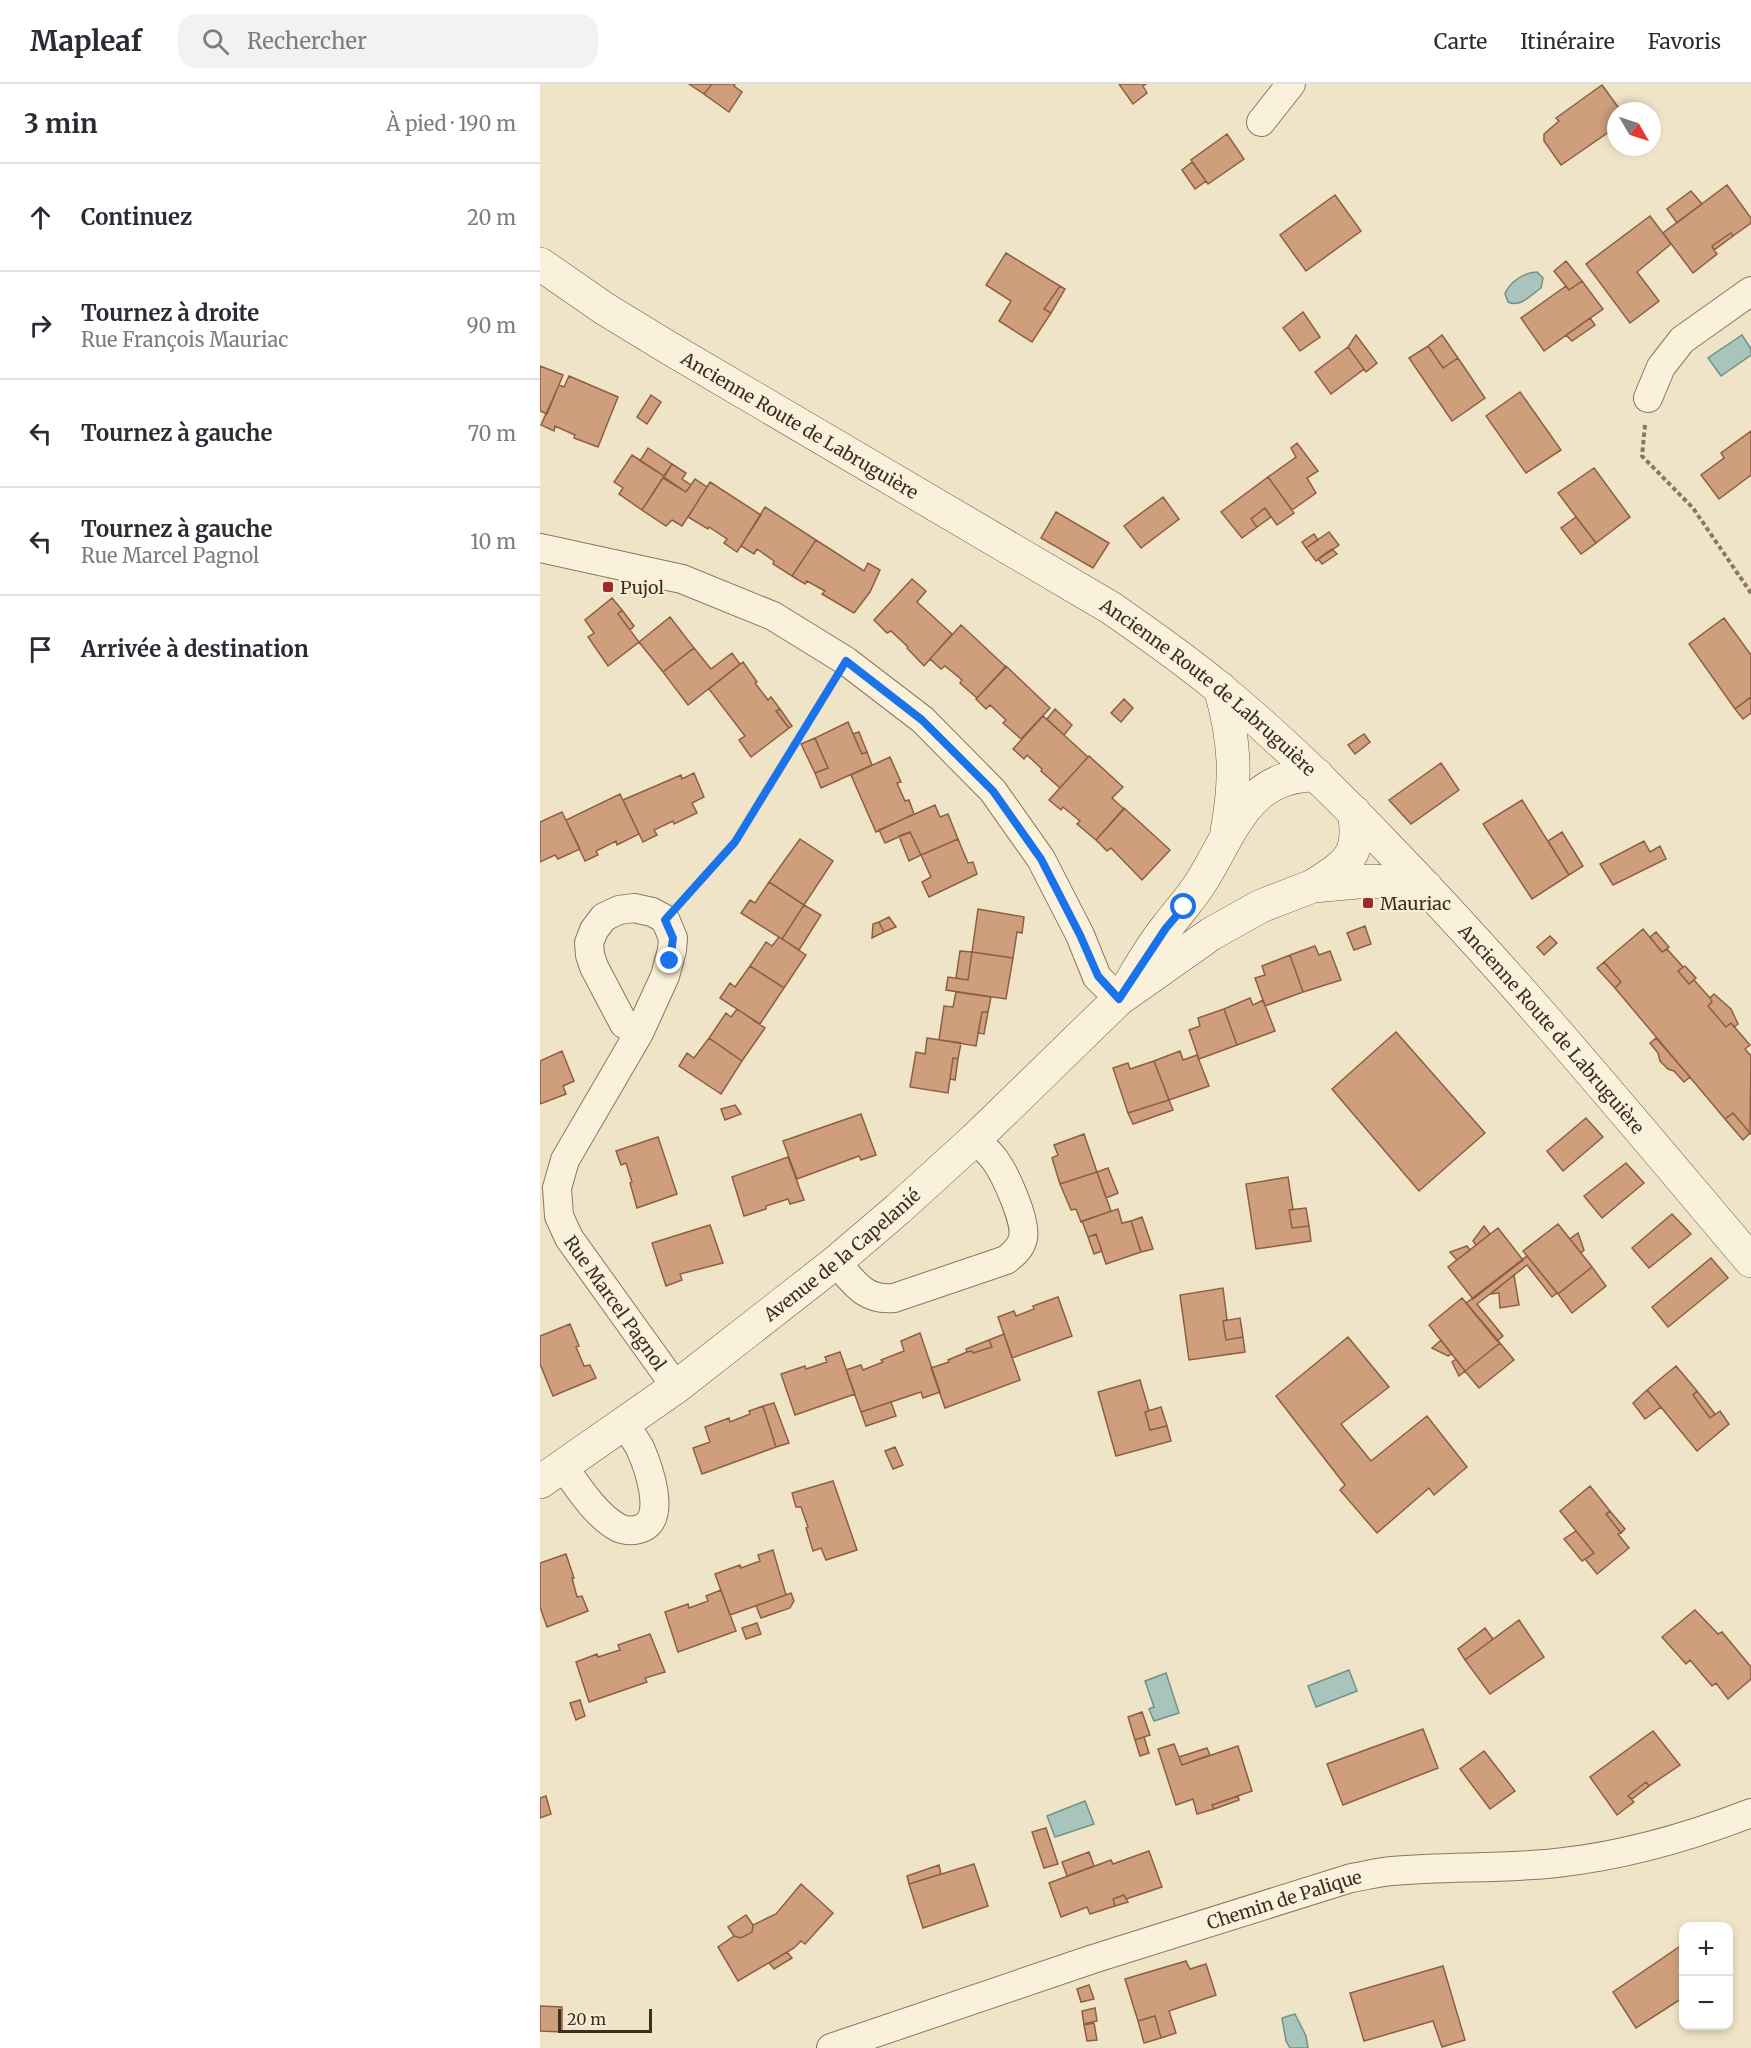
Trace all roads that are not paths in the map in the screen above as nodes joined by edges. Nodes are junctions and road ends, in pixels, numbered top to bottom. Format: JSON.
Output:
{"nodes":[{"id":1,"x":1291,"y":84,"type":"edge"},
{"id":2,"x":1261,"y":122,"type":"dead end"},
{"id":3,"x":540,"y":264,"type":"edge"},
{"id":4,"x":1751,"y":291,"type":"edge"},
{"id":5,"x":1648,"y":398,"type":"road end"},
{"id":6,"x":540,"y":548,"type":"edge"},
{"id":7,"x":1220,"y":688,"type":"junction"},
{"id":8,"x":1317,"y":775,"type":"junction"},
{"id":9,"x":1354,"y":812,"type":"junction"},
{"id":10,"x":1226,"y":836,"type":"junction"},
{"id":11,"x":1313,"y":886,"type":"junction"},
{"id":12,"x":1426,"y":887,"type":"junction"},
{"id":13,"x":1119,"y":999,"type":"junction"},
{"id":14,"x":639,"y":1033,"type":"junction"},
{"id":15,"x":975,"y":1139,"type":"junction"},
{"id":16,"x":550,"y":1220,"type":"edge"},
{"id":17,"x":1751,"y":1261,"type":"edge"},
{"id":18,"x":836,"y":1262,"type":"junction"},
{"id":19,"x":676,"y":1387,"type":"junction"},
{"id":20,"x":624,"y":1425,"type":"junction"},
{"id":21,"x":552,"y":1474,"type":"edge"},
{"id":22,"x":1751,"y":1813,"type":"edge"},
{"id":23,"x":831,"y":2048,"type":"edge"}],
"edges":[{"from":1,"to":2,"type":"street"},
{"from":3,"to":7,"type":"street","name":"Ancienne Route de Labruguière"},
{"from":4,"to":5,"type":"street"},
{"from":6,"to":13,"type":"street"},
{"from":7,"to":8,"type":"street","name":"Ancienne Route de Labruguière"},
{"from":7,"to":10,"type":"street"},
{"from":8,"to":9,"type":"street","name":"Ancienne Route de Labruguière"},
{"from":8,"to":10,"type":"street"},
{"from":9,"to":11,"type":"street"},
{"from":9,"to":12,"type":"street","name":"Ancienne Route de Labruguière"},
{"from":10,"to":13,"type":"street"},
{"from":11,"to":12,"type":"street"},
{"from":11,"to":13,"type":"street"},
{"from":12,"to":17,"type":"street","name":"Ancienne Route de Labruguière"},
{"from":13,"to":15,"type":"street","name":"Avenue de la Capelanié"},
{"from":14,"to":14,"type":"street","name":"Rue Marcel Pagnol"},
{"from":14,"to":16,"type":"street","name":"Rue Marcel Pagnol"},
{"from":15,"to":18,"type":"street","name":"Avenue de la Capelanié"},
{"from":15,"to":18,"type":"street"},
{"from":16,"to":19,"type":"street","name":"Rue Marcel Pagnol"},
{"from":18,"to":19,"type":"street","name":"Avenue de la Capelanié"},
{"from":19,"to":20,"type":"street","name":"Avenue de la Capelanié"},
{"from":20,"to":21,"type":"street","name":"Avenue de la Capelanié"},
{"from":20,"to":21,"type":"street"},
{"from":22,"to":23,"type":"street","name":"Chemin de Palique"}]}
